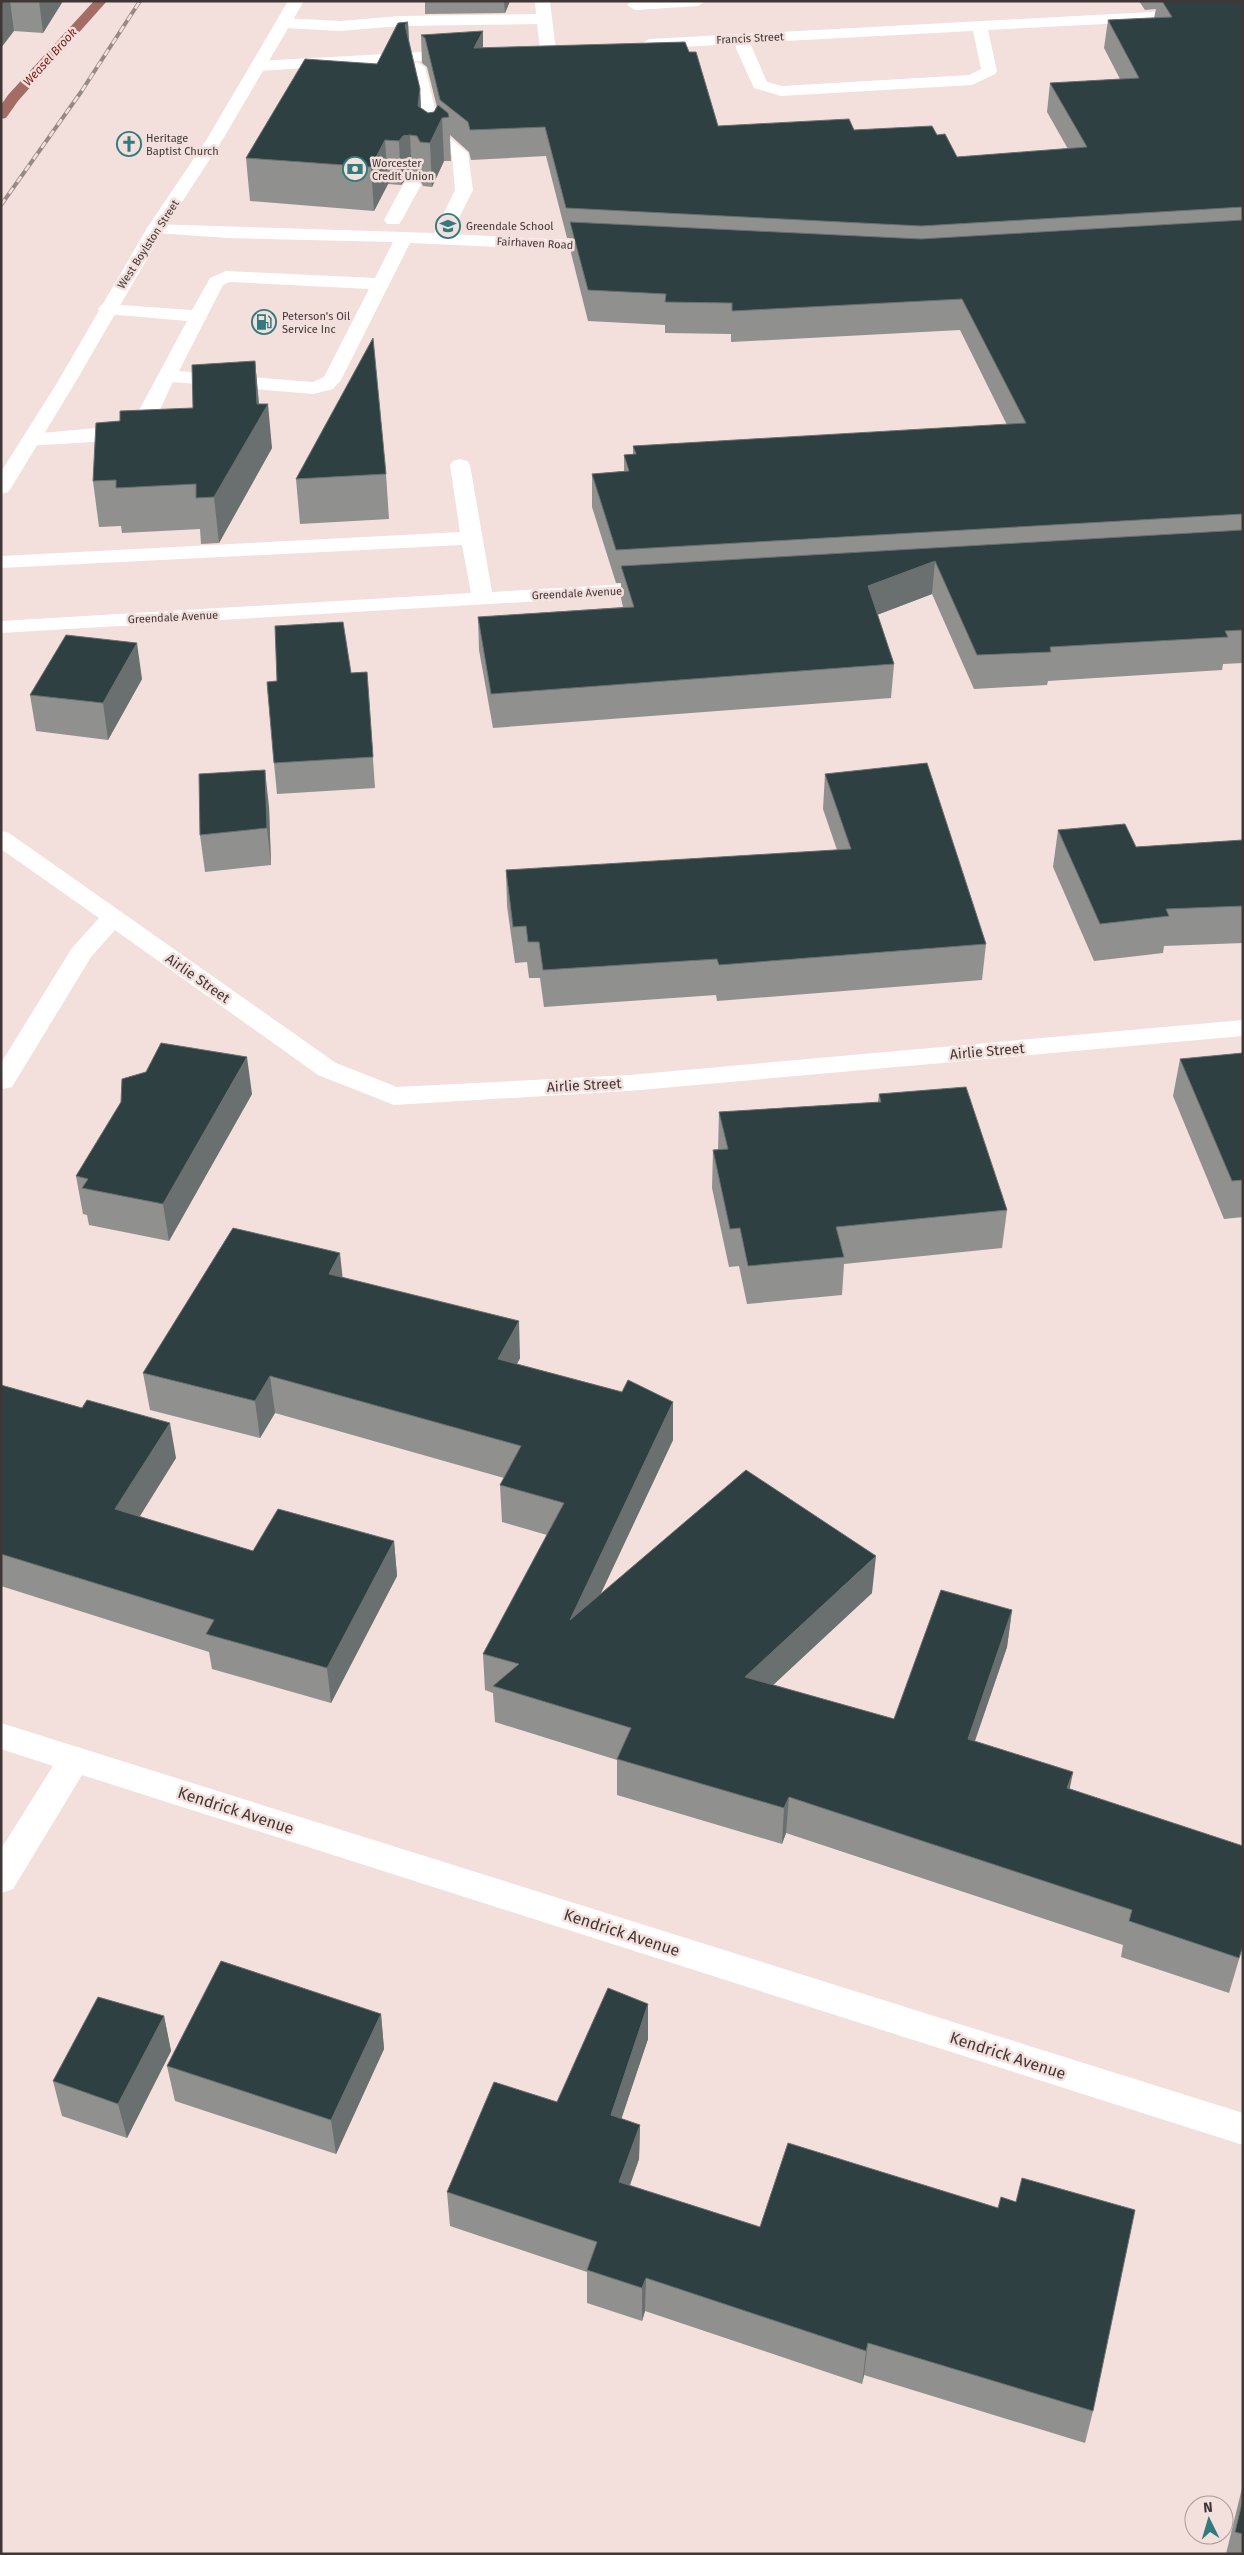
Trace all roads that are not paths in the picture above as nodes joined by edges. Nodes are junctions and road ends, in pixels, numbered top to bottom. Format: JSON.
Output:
{"nodes":[{"id":1,"x":296,"y":1,"type":"edge"},
{"id":2,"x":698,"y":1,"type":"edge"},
{"id":3,"x":542,"y":2,"type":"edge"},
{"id":4,"x":634,"y":3,"type":"edge"},
{"id":5,"x":1081,"y":3,"type":"dead end"},
{"id":6,"x":1243,"y":12,"type":"edge"},
{"id":7,"x":544,"y":19,"type":"junction"},
{"id":8,"x":1092,"y":20,"type":"junction"},
{"id":9,"x":284,"y":23,"type":"junction"},
{"id":10,"x":978,"y":25,"type":"junction"},
{"id":11,"x":646,"y":32,"type":"junction"},
{"id":12,"x":740,"y":39,"type":"junction"},
{"id":13,"x":632,"y":45,"type":"edge"},
{"id":14,"x":566,"y":49,"type":"edge"},
{"id":15,"x":548,"y":50,"type":"junction"},
{"id":16,"x":529,"y":51,"type":"edge"},
{"id":17,"x":471,"y":54,"type":"edge"},
{"id":18,"x":258,"y":66,"type":"junction"},
{"id":19,"x":417,"y":67,"type":"edge"},
{"id":20,"x":432,"y":132,"type":"junction"},
{"id":21,"x":430,"y":153,"type":"edge"},
{"id":22,"x":412,"y":185,"type":"dead end"},
{"id":23,"x":393,"y":220,"type":"dead end"},
{"id":24,"x":156,"y":228,"type":"junction"},
{"id":25,"x":404,"y":237,"type":"junction"},
{"id":26,"x":440,"y":239,"type":"junction"},
{"id":27,"x":626,"y":248,"type":"edge"},
{"id":28,"x":381,"y":284,"type":"junction"},
{"id":29,"x":107,"y":309,"type":"junction"},
{"id":30,"x":198,"y":316,"type":"junction"},
{"id":31,"x":167,"y":376,"type":"junction"},
{"id":32,"x":31,"y":440,"type":"junction"},
{"id":33,"x":460,"y":465,"type":"dead end"},
{"id":34,"x":1,"y":488,"type":"edge"},
{"id":35,"x":471,"y":538,"type":"junction"},
{"id":36,"x":1,"y":562,"type":"edge"},
{"id":37,"x":681,"y":587,"type":"edge"},
{"id":38,"x":483,"y":598,"type":"junction"},
{"id":39,"x":1,"y":627,"type":"edge"},
{"id":40,"x":1,"y":838,"type":"edge"},
{"id":41,"x":113,"y":918,"type":"junction"},
{"id":42,"x":1243,"y":1028,"type":"edge"},
{"id":43,"x":3,"y":1081,"type":"dead end"},
{"id":44,"x":1,"y":1736,"type":"edge"},
{"id":45,"x":74,"y":1759,"type":"junction"},
{"id":46,"x":1,"y":1879,"type":"edge"},
{"id":47,"x":1243,"y":2129,"type":"edge"}],
"edges":[{"from":1,"to":9,"type":"street","name":"West Boylston Street"},
{"from":2,"to":4,"type":"street"},
{"from":3,"to":7,"type":"street"},
{"from":4,"to":11,"type":"street"},
{"from":5,"to":8,"type":"street"},
{"from":6,"to":8,"type":"street","name":"Francis Street"},
{"from":7,"to":9,"type":"street"},
{"from":7,"to":15,"type":"street"},
{"from":8,"to":10,"type":"street","name":"Francis Street"},
{"from":9,"to":18,"type":"street","name":"West Boylston Street"},
{"from":10,"to":12,"type":"street","name":"Francis Street"},
{"from":10,"to":12,"type":"street"},
{"from":11,"to":12,"type":"street","name":"Francis Street"},
{"from":11,"to":13,"type":"street","name":"Francis Street"},
{"from":14,"to":15,"type":"street"},
{"from":15,"to":16,"type":"street"},
{"from":17,"to":18,"type":"street"},
{"from":18,"to":24,"type":"street","name":"West Boylston Street"},
{"from":19,"to":20,"type":"street"},
{"from":20,"to":21,"type":"street"},
{"from":20,"to":26,"type":"street"},
{"from":22,"to":23,"type":"street"},
{"from":24,"to":25,"type":"street","name":"Fairhaven Road"},
{"from":24,"to":29,"type":"street","name":"West Boylston Street"},
{"from":25,"to":26,"type":"street","name":"Fairhaven Road"},
{"from":25,"to":28,"type":"street"},
{"from":26,"to":27,"type":"street","name":"Fairhaven Road"},
{"from":28,"to":30,"type":"street"},
{"from":28,"to":31,"type":"street"},
{"from":29,"to":30,"type":"street"},
{"from":29,"to":32,"type":"street","name":"West Boylston Street"},
{"from":30,"to":31,"type":"street"},
{"from":31,"to":32,"type":"street"},
{"from":32,"to":34,"type":"street","name":"West Boylston Street"},
{"from":33,"to":35,"type":"street"},
{"from":35,"to":36,"type":"street"},
{"from":35,"to":38,"type":"street"},
{"from":37,"to":38,"type":"street","name":"Greendale Avenue"},
{"from":38,"to":39,"type":"street","name":"Greendale Avenue"},
{"from":40,"to":41,"type":"street","name":"Airlie Street"},
{"from":41,"to":42,"type":"street","name":"Airlie Street"},
{"from":41,"to":43,"type":"street"},
{"from":44,"to":45,"type":"street","name":"Kendrick Avenue"},
{"from":45,"to":46,"type":"street"},
{"from":45,"to":47,"type":"street","name":"Kendrick Avenue"}]}
